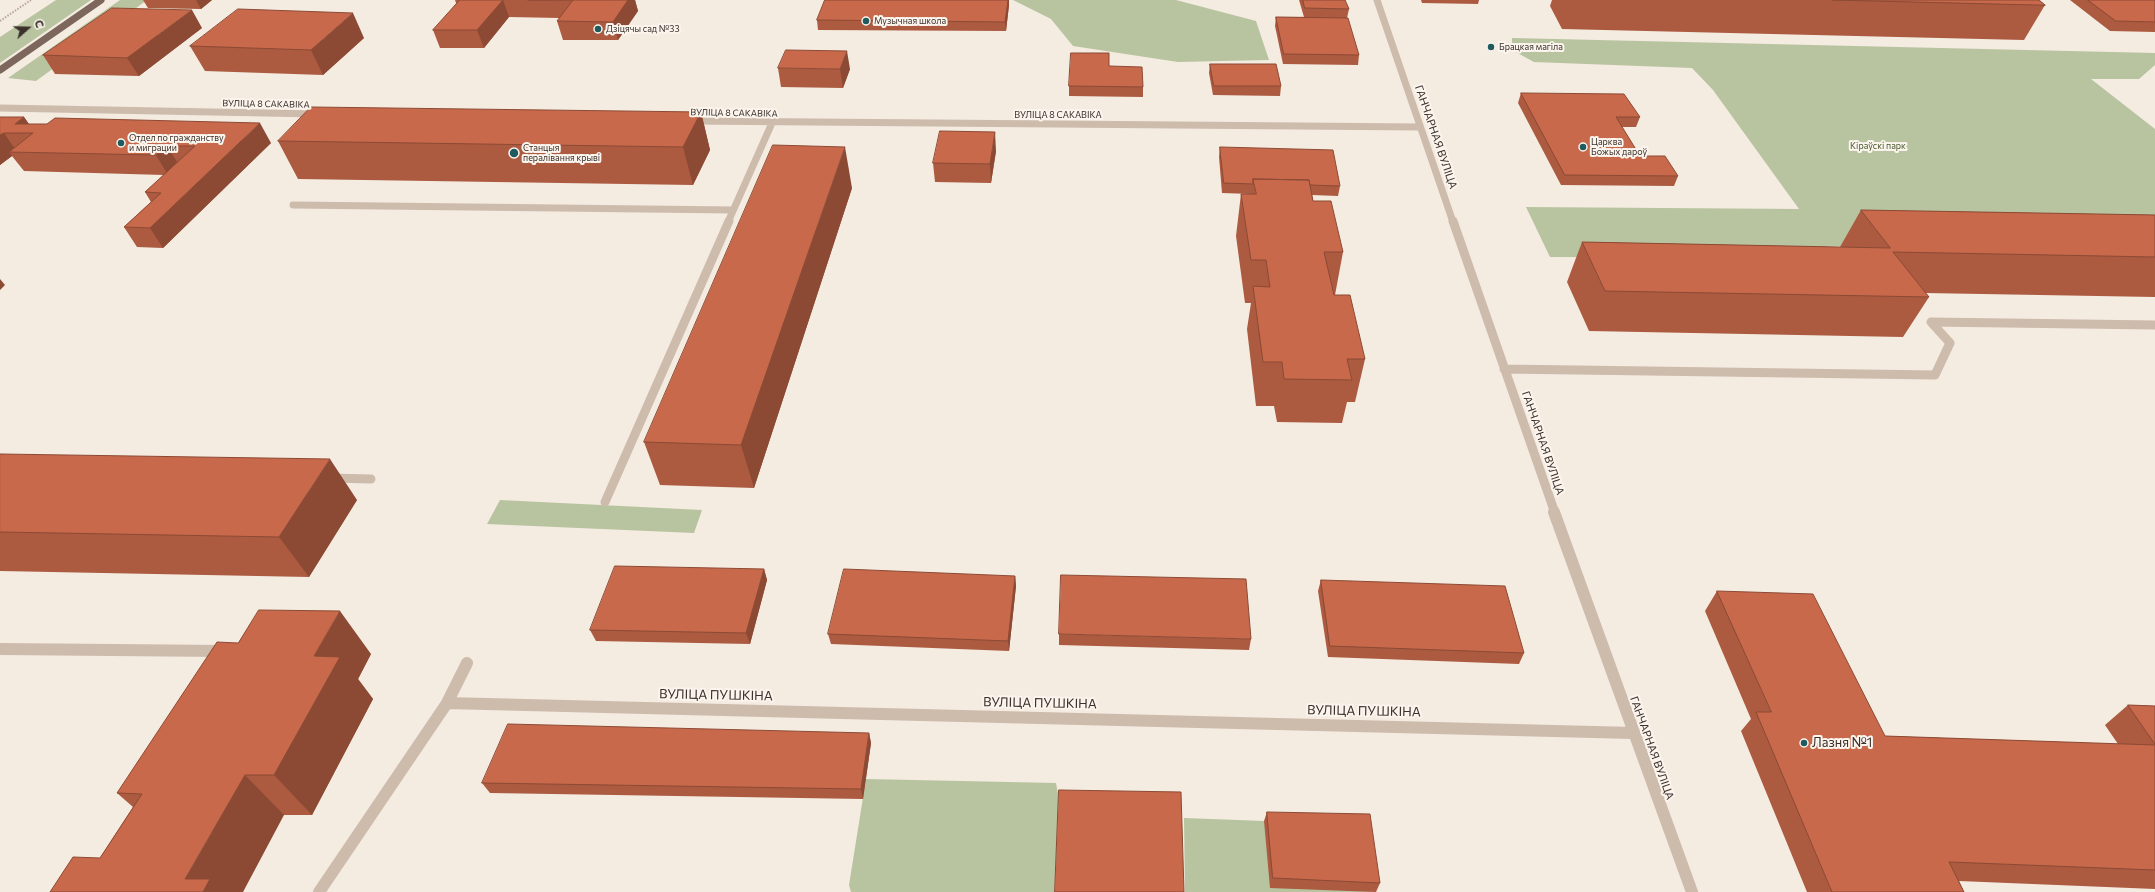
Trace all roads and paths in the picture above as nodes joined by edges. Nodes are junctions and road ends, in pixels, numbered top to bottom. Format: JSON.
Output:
{"nodes":[{"id":1,"x":31,"y":0,"type":"edge"},
{"id":2,"x":101,"y":0,"type":"edge"},
{"id":3,"x":1377,"y":0,"type":"edge"},
{"id":4,"x":0,"y":21,"type":"edge"},
{"id":5,"x":0,"y":70,"type":"edge"},
{"id":6,"x":0,"y":108,"type":"edge"},
{"id":7,"x":326,"y":114,"type":"edge"},
{"id":8,"x":684,"y":121,"type":"edge"},
{"id":9,"x":772,"y":123,"type":"junction"},
{"id":10,"x":1420,"y":127,"type":"junction"},
{"id":11,"x":293,"y":205,"type":"dead end"},
{"id":12,"x":733,"y":210,"type":"junction"},
{"id":13,"x":2155,"y":325,"type":"edge"},
{"id":14,"x":1504,"y":369,"type":"junction"},
{"id":15,"x":316,"y":478,"type":"edge"},
{"id":16,"x":371,"y":479,"type":"dead end"},
{"id":17,"x":605,"y":502,"type":"dead end"},
{"id":18,"x":0,"y":649,"type":"edge"},
{"id":19,"x":232,"y":650,"type":"edge"},
{"id":20,"x":467,"y":664,"type":"dead end"},
{"id":21,"x":447,"y":703,"type":"junction"},
{"id":22,"x":1633,"y":733,"type":"junction"},
{"id":23,"x":319,"y":892,"type":"edge"},
{"id":24,"x":1692,"y":892,"type":"edge"}],
"edges":[{"from":1,"to":4,"type":"path"},
{"from":2,"to":5,"type":"main road"},
{"from":3,"to":10,"type":"street","name":"ГАНЧАРНАЯ ВУЛІЦА"},
{"from":6,"to":7,"type":"street","name":"ВУЛІЦА 8 САКАВІКА"},
{"from":8,"to":9,"type":"street","name":"ВУЛІЦА 8 САКАВІКА"},
{"from":9,"to":10,"type":"street","name":"ВУЛІЦА 8 САКАВІКА"},
{"from":9,"to":12,"type":"street"},
{"from":10,"to":14,"type":"street","name":"ГАНЧАРНАЯ ВУЛІЦА"},
{"from":11,"to":12,"type":"street"},
{"from":12,"to":17,"type":"street"},
{"from":13,"to":14,"type":"street"},
{"from":14,"to":22,"type":"street","name":"ГАНЧАРНАЯ ВУЛІЦА"},
{"from":15,"to":16,"type":"street"},
{"from":18,"to":19,"type":"street"},
{"from":20,"to":21,"type":"street"},
{"from":21,"to":22,"type":"street","name":"ВУЛІЦА ПУШКІНА"},
{"from":21,"to":23,"type":"street"},
{"from":22,"to":24,"type":"street","name":"ГАНЧАРНАЯ ВУЛІЦА"}]}
